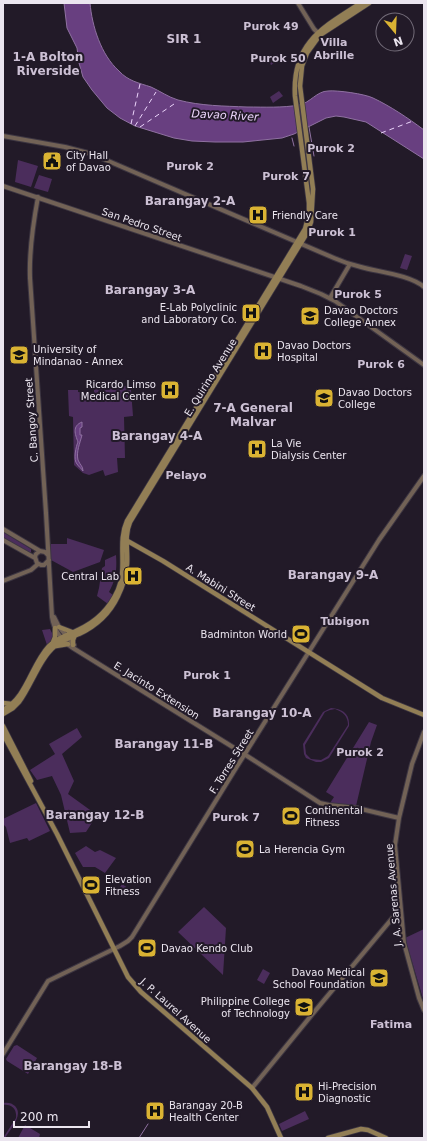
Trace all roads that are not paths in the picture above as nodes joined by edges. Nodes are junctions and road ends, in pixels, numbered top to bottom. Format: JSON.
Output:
{"nodes":[{"id":1,"x":298,"y":3,"type":"edge"},
{"id":2,"x":361,"y":3,"type":"edge"},
{"id":3,"x":369,"y":3,"type":"edge"},
{"id":4,"x":319,"y":34,"type":"junction"},
{"id":5,"x":3,"y":136,"type":"edge"},
{"id":6,"x":3,"y":186,"type":"edge"},
{"id":7,"x":38,"y":197,"type":"junction"},
{"id":8,"x":299,"y":243,"type":"junction"},
{"id":9,"x":350,"y":264,"type":"junction"},
{"id":10,"x":278,"y":278,"type":"junction"},
{"id":11,"x":424,"y":287,"type":"edge"},
{"id":12,"x":330,"y":298,"type":"junction"},
{"id":13,"x":424,"y":365,"type":"edge"},
{"id":14,"x":424,"y":476,"type":"edge"},
{"id":15,"x":3,"y":529,"type":"edge"},
{"id":16,"x":124,"y":539,"type":"junction"},
{"id":17,"x":3,"y":540,"type":"edge"},
{"id":18,"x":40,"y":551,"type":"junction"},
{"id":19,"x":35,"y":558,"type":"junction"},
{"id":20,"x":49,"y":558,"type":"junction"},
{"id":21,"x":41,"y":565,"type":"junction"},
{"id":22,"x":49,"y":570,"type":"junction"},
{"id":23,"x":3,"y":581,"type":"edge"},
{"id":24,"x":57,"y":628,"type":"junction"},
{"id":25,"x":75,"y":633,"type":"junction"},
{"id":26,"x":64,"y":638,"type":"junction"},
{"id":27,"x":53,"y":642,"type":"junction"},
{"id":28,"x":68,"y":644,"type":"junction"},
{"id":29,"x":74,"y":645,"type":"junction"},
{"id":30,"x":51,"y":649,"type":"junction"},
{"id":31,"x":78,"y":651,"type":"junction"},
{"id":32,"x":309,"y":652,"type":"junction"},
{"id":33,"x":21,"y":696,"type":"junction"},
{"id":34,"x":3,"y":703,"type":"edge"},
{"id":35,"x":12,"y":704,"type":"junction"},
{"id":36,"x":3,"y":710,"type":"edge"},
{"id":37,"x":3,"y":714,"type":"edge"},
{"id":38,"x":424,"y":715,"type":"edge"},
{"id":39,"x":3,"y":726,"type":"edge"},
{"id":40,"x":424,"y":732,"type":"edge"},
{"id":41,"x":3,"y":734,"type":"edge"},
{"id":42,"x":244,"y":754,"type":"junction"},
{"id":43,"x":35,"y":794,"type":"junction"},
{"id":44,"x":399,"y":818,"type":"junction"},
{"id":45,"x":400,"y":909,"type":"junction"},
{"id":46,"x":113,"y":949,"type":"junction"},
{"id":47,"x":424,"y":1010,"type":"edge"},
{"id":48,"x":3,"y":1054,"type":"edge"},
{"id":49,"x":252,"y":1088,"type":"junction"},
{"id":50,"x":281,"y":1138,"type":"edge"},
{"id":51,"x":328,"y":1138,"type":"edge"},
{"id":52,"x":386,"y":1138,"type":"edge"}],
"edges":[{"from":1,"to":4,"type":"main road"},
{"from":2,"to":4,"type":"main road"},
{"from":3,"to":4,"type":"main road"},
{"from":4,"to":8,"type":"main road","name":"E. Quirino Avenue"},
{"from":4,"to":8,"type":"main road","name":"E. Quirino Avenue"},
{"from":5,"to":8,"type":"main road"},
{"from":6,"to":7,"type":"main road","name":"San Pedro Street"},
{"from":7,"to":10,"type":"main road","name":"San Pedro Street"},
{"from":7,"to":20,"type":"main road","name":"C. Bangoy Street"},
{"from":8,"to":9,"type":"main road"},
{"from":8,"to":10,"type":"main road","name":"E. Quirino Avenue"},
{"from":9,"to":11,"type":"main road"},
{"from":9,"to":12,"type":"main road"},
{"from":10,"to":12,"type":"main road","name":"San Pedro Street"},
{"from":10,"to":16,"type":"main road","name":"E. Quirino Avenue"},
{"from":12,"to":13,"type":"main road","name":"San Pedro Street"},
{"from":14,"to":32,"type":"main road","name":"F. Torres Street"},
{"from":15,"to":18,"type":"main road"},
{"from":16,"to":25,"type":"main road","name":"E. Quirino Avenue"},
{"from":16,"to":32,"type":"main road","name":"A. Mabini Street"},
{"from":17,"to":19,"type":"main road"},
{"from":18,"to":19,"type":"main road"},
{"from":18,"to":20,"type":"main road"},
{"from":19,"to":21,"type":"main road"},
{"from":20,"to":21,"type":"main road"},
{"from":20,"to":22,"type":"main road","name":"C. Bangoy Street"},
{"from":21,"to":22,"type":"main road"},
{"from":21,"to":23,"type":"main road"},
{"from":22,"to":24,"type":"main road","name":"C. Bangoy Street"},
{"from":24,"to":25,"type":"main road"},
{"from":24,"to":26,"type":"main road","name":"C. Bangoy Street"},
{"from":24,"to":27,"type":"main road"},
{"from":25,"to":26,"type":"main road","name":"E. Quirino Avenue"},
{"from":25,"to":29,"type":"main road"},
{"from":26,"to":27,"type":"main road","name":"E. Quirino Avenue"},
{"from":26,"to":28,"type":"main road","name":"E. Jacinto Extension"},
{"from":26,"to":29,"type":"main road","name":"E. Jacinto Extension"},
{"from":26,"to":30,"type":"main road","name":"E. Quirino Avenue"},
{"from":27,"to":33,"type":"main road","name":"E. Quirino Avenue"},
{"from":28,"to":30,"type":"main road"},
{"from":28,"to":31,"type":"main road","name":"E. Jacinto Extension"},
{"from":29,"to":31,"type":"main road","name":"E. Jacinto Extension"},
{"from":30,"to":33,"type":"main road","name":"E. Quirino Avenue"},
{"from":31,"to":42,"type":"main road","name":"E. Jacinto Extension"},
{"from":32,"to":38,"type":"main road","name":"A. Mabini Street"},
{"from":32,"to":42,"type":"main road","name":"F. Torres Street"},
{"from":33,"to":35,"type":"main road","name":"E. Quirino Avenue"},
{"from":33,"to":37,"type":"main road","name":"E. Quirino Avenue"},
{"from":34,"to":35,"type":"main road"},
{"from":35,"to":36,"type":"main road","name":"E. Quirino Avenue"},
{"from":39,"to":43,"type":"main road","name":"J. P. Laurel Avenue"},
{"from":40,"to":44,"type":"main road","name":"J. A. Sarenas Avenue"},
{"from":41,"to":43,"type":"main road","name":"J. P. Laurel Avenue"},
{"from":42,"to":44,"type":"main road","name":"E. Jacinto Extension"},
{"from":42,"to":46,"type":"main road","name":"F. Torres Street"},
{"from":43,"to":46,"type":"main road","name":"J. P. Laurel Avenue"},
{"from":44,"to":45,"type":"main road","name":"J. A. Sarenas Avenue"},
{"from":45,"to":47,"type":"main road","name":"J. A. Sarenas Avenue"},
{"from":45,"to":49,"type":"main road"},
{"from":46,"to":48,"type":"main road","name":"F. Torres Street"},
{"from":46,"to":49,"type":"main road","name":"J. P. Laurel Avenue"},
{"from":49,"to":50,"type":"main road","name":"J. P. Laurel Avenue"},
{"from":51,"to":52,"type":"main road"}]}
